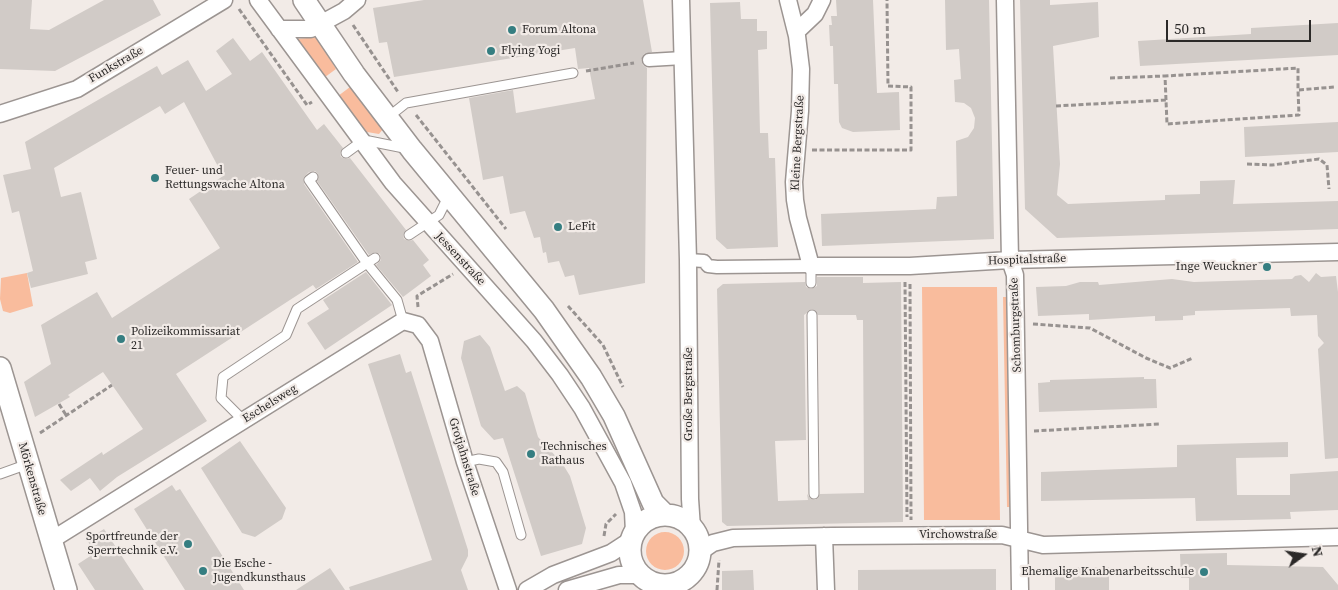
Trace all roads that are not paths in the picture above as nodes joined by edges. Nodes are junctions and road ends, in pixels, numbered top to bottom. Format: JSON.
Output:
{"nodes":[{"id":1,"x":224,"y":0,"type":"edge"},
{"id":2,"x":258,"y":0,"type":"edge"},
{"id":3,"x":304,"y":0,"type":"edge"},
{"id":4,"x":358,"y":0,"type":"edge"},
{"id":5,"x":681,"y":0,"type":"edge"},
{"id":6,"x":788,"y":0,"type":"edge"},
{"id":7,"x":822,"y":0,"type":"edge"},
{"id":8,"x":1006,"y":0,"type":"edge"},
{"id":9,"x":321,"y":25,"type":"junction"},
{"id":10,"x":279,"y":29,"type":"junction"},
{"id":11,"x":796,"y":32,"type":"junction"},
{"id":12,"x":684,"y":58,"type":"junction"},
{"id":13,"x":649,"y":60,"type":"road end"},
{"id":14,"x":574,"y":73,"type":"road end"},
{"id":15,"x":0,"y":114,"type":"edge"},
{"id":16,"x":387,"y":118,"type":"junction"},
{"id":17,"x":361,"y":142,"type":"junction"},
{"id":18,"x":412,"y":150,"type":"junction"},
{"id":19,"x":346,"y":153,"type":"dead end"},
{"id":20,"x":311,"y":179,"type":"dead end"},
{"id":21,"x":448,"y":197,"type":"junction"},
{"id":22,"x":428,"y":224,"type":"junction"},
{"id":23,"x":410,"y":235,"type":"dead end"},
{"id":24,"x":1338,"y":252,"type":"edge"},
{"id":25,"x":370,"y":260,"type":"junction"},
{"id":26,"x":688,"y":260,"type":"junction"},
{"id":27,"x":1010,"y":260,"type":"junction"},
{"id":28,"x":811,"y":266,"type":"junction"},
{"id":29,"x":811,"y":283,"type":"dead end"},
{"id":30,"x":812,"y":315,"type":"dead end"},
{"id":31,"x":411,"y":323,"type":"junction"},
{"id":32,"x":0,"y":368,"type":"edge"},
{"id":33,"x":243,"y":420,"type":"junction"},
{"id":34,"x":465,"y":462,"type":"junction"},
{"id":35,"x":28,"y":464,"type":"junction"},
{"id":36,"x":0,"y":474,"type":"edge"},
{"id":37,"x":814,"y":494,"type":"dead end"},
{"id":38,"x":665,"y":515,"type":"junction"},
{"id":39,"x":692,"y":528,"type":"junction"},
{"id":40,"x":818,"y":532,"type":"junction"},
{"id":41,"x":521,"y":535,"type":"dead end"},
{"id":42,"x":632,"y":536,"type":"junction"},
{"id":43,"x":1338,"y":537,"type":"edge"},
{"id":44,"x":1020,"y":539,"type":"junction"},
{"id":45,"x":50,"y":542,"type":"junction"},
{"id":46,"x":700,"y":552,"type":"junction"},
{"id":47,"x":639,"y":575,"type":"junction"},
{"id":48,"x":689,"y":582,"type":"edge"},
{"id":49,"x":66,"y":590,"type":"edge"},
{"id":50,"x":508,"y":590,"type":"edge"},
{"id":51,"x":527,"y":590,"type":"edge"},
{"id":52,"x":567,"y":590,"type":"edge"},
{"id":53,"x":826,"y":590,"type":"edge"},
{"id":54,"x":1020,"y":590,"type":"edge"}],
"edges":[{"from":1,"to":15,"type":"street","name":"Funkstraße"},
{"from":2,"to":10,"type":"street","name":"Jessenstraße"},
{"from":3,"to":9,"type":"street"},
{"from":4,"to":9,"type":"street"},
{"from":5,"to":12,"type":"street","name":"Große Bergstraße"},
{"from":6,"to":11,"type":"street","name":"Kleine Bergstraße"},
{"from":7,"to":11,"type":"street"},
{"from":8,"to":27,"type":"street","name":"Schomburgstraße"},
{"from":9,"to":10,"type":"street"},
{"from":9,"to":16,"type":"street"},
{"from":10,"to":17,"type":"street","name":"Jessenstraße"},
{"from":11,"to":28,"type":"street","name":"Kleine Bergstraße"},
{"from":12,"to":13,"type":"street"},
{"from":12,"to":26,"type":"street","name":"Große Bergstraße"},
{"from":14,"to":16,"type":"lane"},
{"from":16,"to":18,"type":"street"},
{"from":17,"to":18,"type":"lane"},
{"from":17,"to":19,"type":"lane"},
{"from":17,"to":22,"type":"street","name":"Jessenstraße"},
{"from":18,"to":21,"type":"street"},
{"from":20,"to":25,"type":"lane"},
{"from":21,"to":22,"type":"lane"},
{"from":21,"to":38,"type":"street"},
{"from":22,"to":23,"type":"lane"},
{"from":22,"to":42,"type":"street","name":"Jessenstraße"},
{"from":24,"to":27,"type":"street","name":"Hospitalstraße"},
{"from":25,"to":31,"type":"lane"},
{"from":25,"to":33,"type":"lane"},
{"from":26,"to":28,"type":"street","name":"Hospitalstraße"},
{"from":26,"to":39,"type":"street","name":"Große Bergstraße"},
{"from":27,"to":28,"type":"street","name":"Hospitalstraße"},
{"from":27,"to":44,"type":"street","name":"Schomburgstraße"},
{"from":28,"to":29,"type":"lane","name":"Kleine Bergstraße"},
{"from":30,"to":37,"type":"lane"},
{"from":31,"to":33,"type":"street","name":"Eschelsweg"},
{"from":31,"to":34,"type":"street","name":"Grotjahnstraße"},
{"from":32,"to":35,"type":"street","name":"Mörkenstraße"},
{"from":33,"to":45,"type":"street","name":"Eschelsweg"},
{"from":34,"to":41,"type":"lane"},
{"from":34,"to":50,"type":"street","name":"Grotjahnstraße"},
{"from":35,"to":36,"type":"lane"},
{"from":35,"to":45,"type":"street","name":"Mörkenstraße"},
{"from":38,"to":39,"type":"street"},
{"from":38,"to":42,"type":"street"},
{"from":39,"to":46,"type":"street"},
{"from":40,"to":44,"type":"street","name":"Virchowstraße"},
{"from":40,"to":46,"type":"street","name":"Virchowstraße"},
{"from":40,"to":53,"type":"street"},
{"from":42,"to":47,"type":"street"},
{"from":42,"to":51,"type":"street"},
{"from":43,"to":44,"type":"street","name":"Virchowstraße"},
{"from":44,"to":54,"type":"street","name":"Schomburgstraße"},
{"from":45,"to":49,"type":"street","name":"Mörkenstraße"},
{"from":46,"to":48,"type":"street"},
{"from":47,"to":48,"type":"street"},
{"from":47,"to":52,"type":"street"}]}
